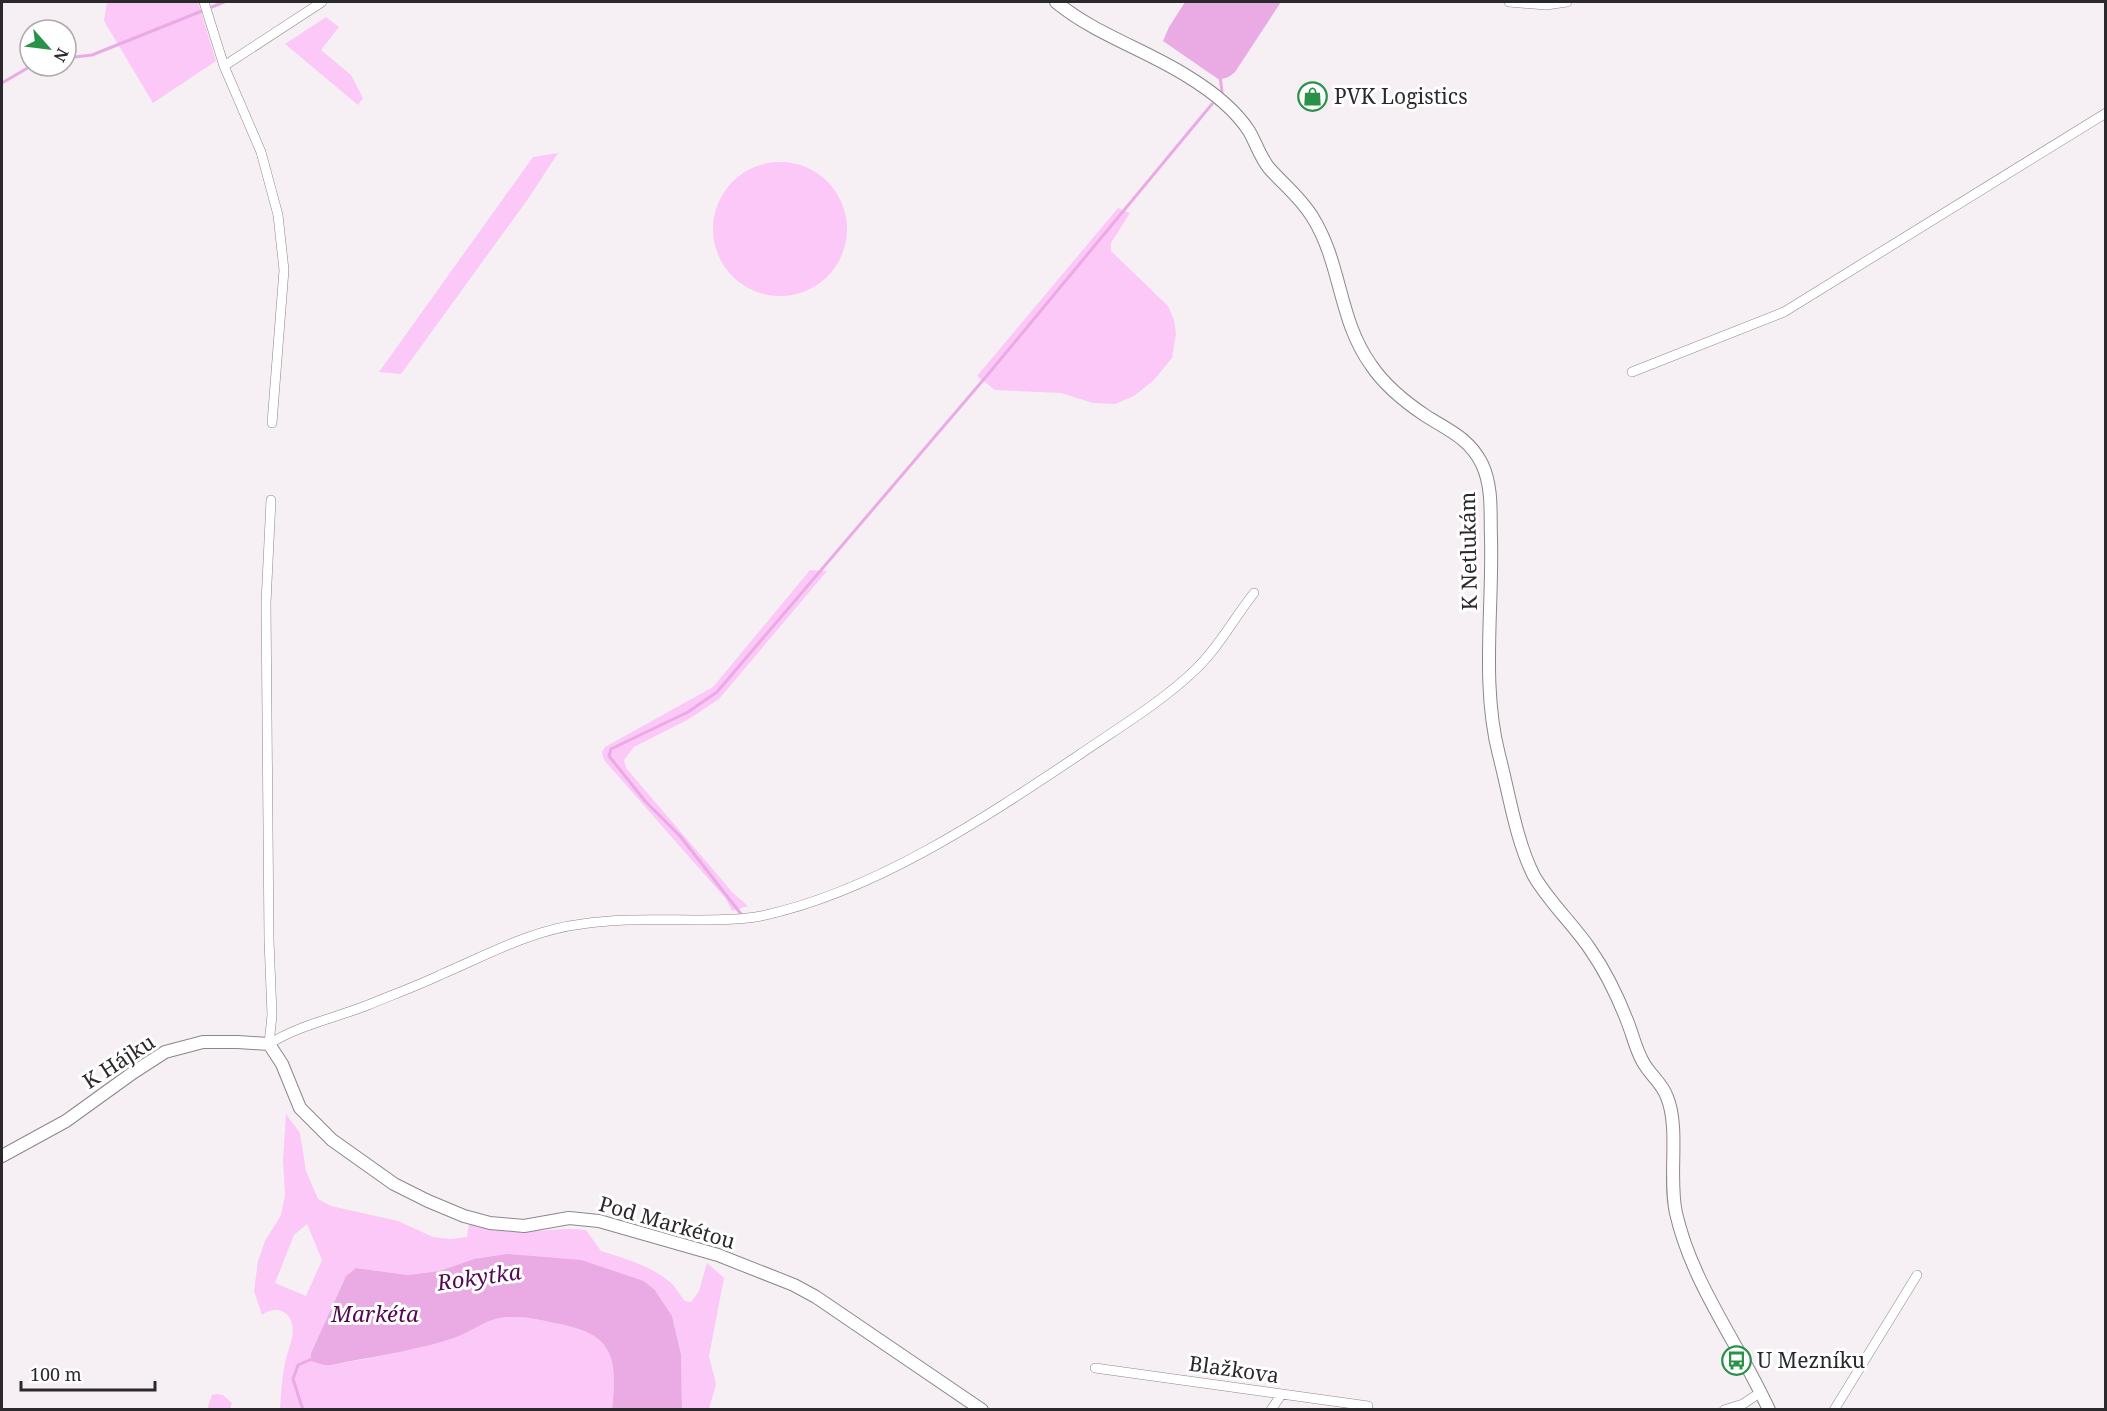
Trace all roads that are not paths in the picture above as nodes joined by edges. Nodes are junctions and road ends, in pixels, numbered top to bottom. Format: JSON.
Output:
{"nodes":[{"id":1,"x":204,"y":2,"type":"edge"},
{"id":2,"x":322,"y":2,"type":"edge"},
{"id":3,"x":1056,"y":2,"type":"edge"},
{"id":4,"x":1509,"y":2,"type":"edge"},
{"id":5,"x":1567,"y":2,"type":"edge"},
{"id":6,"x":224,"y":66,"type":"junction"},
{"id":7,"x":2106,"y":113,"type":"edge"},
{"id":8,"x":1632,"y":372,"type":"dead end"},
{"id":9,"x":272,"y":423,"type":"dead end"},
{"id":10,"x":271,"y":500,"type":"dead end"},
{"id":11,"x":1254,"y":593,"type":"dead end"},
{"id":12,"x":269,"y":1044,"type":"junction"},
{"id":13,"x":2,"y":1156,"type":"edge"},
{"id":14,"x":1917,"y":1275,"type":"dead end"},
{"id":15,"x":1095,"y":1368,"type":"dead end"},
{"id":16,"x":1761,"y":1392,"type":"junction"},
{"id":17,"x":1281,"y":1395,"type":"junction"},
{"id":18,"x":967,"y":1405,"type":"edge"},
{"id":19,"x":1368,"y":1406,"type":"dead end"},
{"id":20,"x":982,"y":1410,"type":"edge"},
{"id":21,"x":1271,"y":1410,"type":"edge"},
{"id":22,"x":1724,"y":1410,"type":"edge"},
{"id":23,"x":1769,"y":1410,"type":"edge"},
{"id":24,"x":1834,"y":1410,"type":"edge"}],
"edges":[{"from":1,"to":6,"type":"street"},
{"from":2,"to":6,"type":"street"},
{"from":3,"to":16,"type":"street","name":"K Netlukám"},
{"from":4,"to":5,"type":"street"},
{"from":6,"to":9,"type":"street"},
{"from":7,"to":8,"type":"street"},
{"from":10,"to":12,"type":"street"},
{"from":11,"to":12,"type":"street"},
{"from":12,"to":13,"type":"street","name":"K Hájku"},
{"from":12,"to":18,"type":"street","name":"Pod Markétou"},
{"from":14,"to":24,"type":"street"},
{"from":15,"to":17,"type":"street","name":"Blažkova"},
{"from":16,"to":22,"type":"street"},
{"from":16,"to":23,"type":"street"},
{"from":17,"to":19,"type":"street","name":"Blažkova"},
{"from":17,"to":21,"type":"street"},
{"from":18,"to":20,"type":"street","name":"Pod Markétou"}]}
